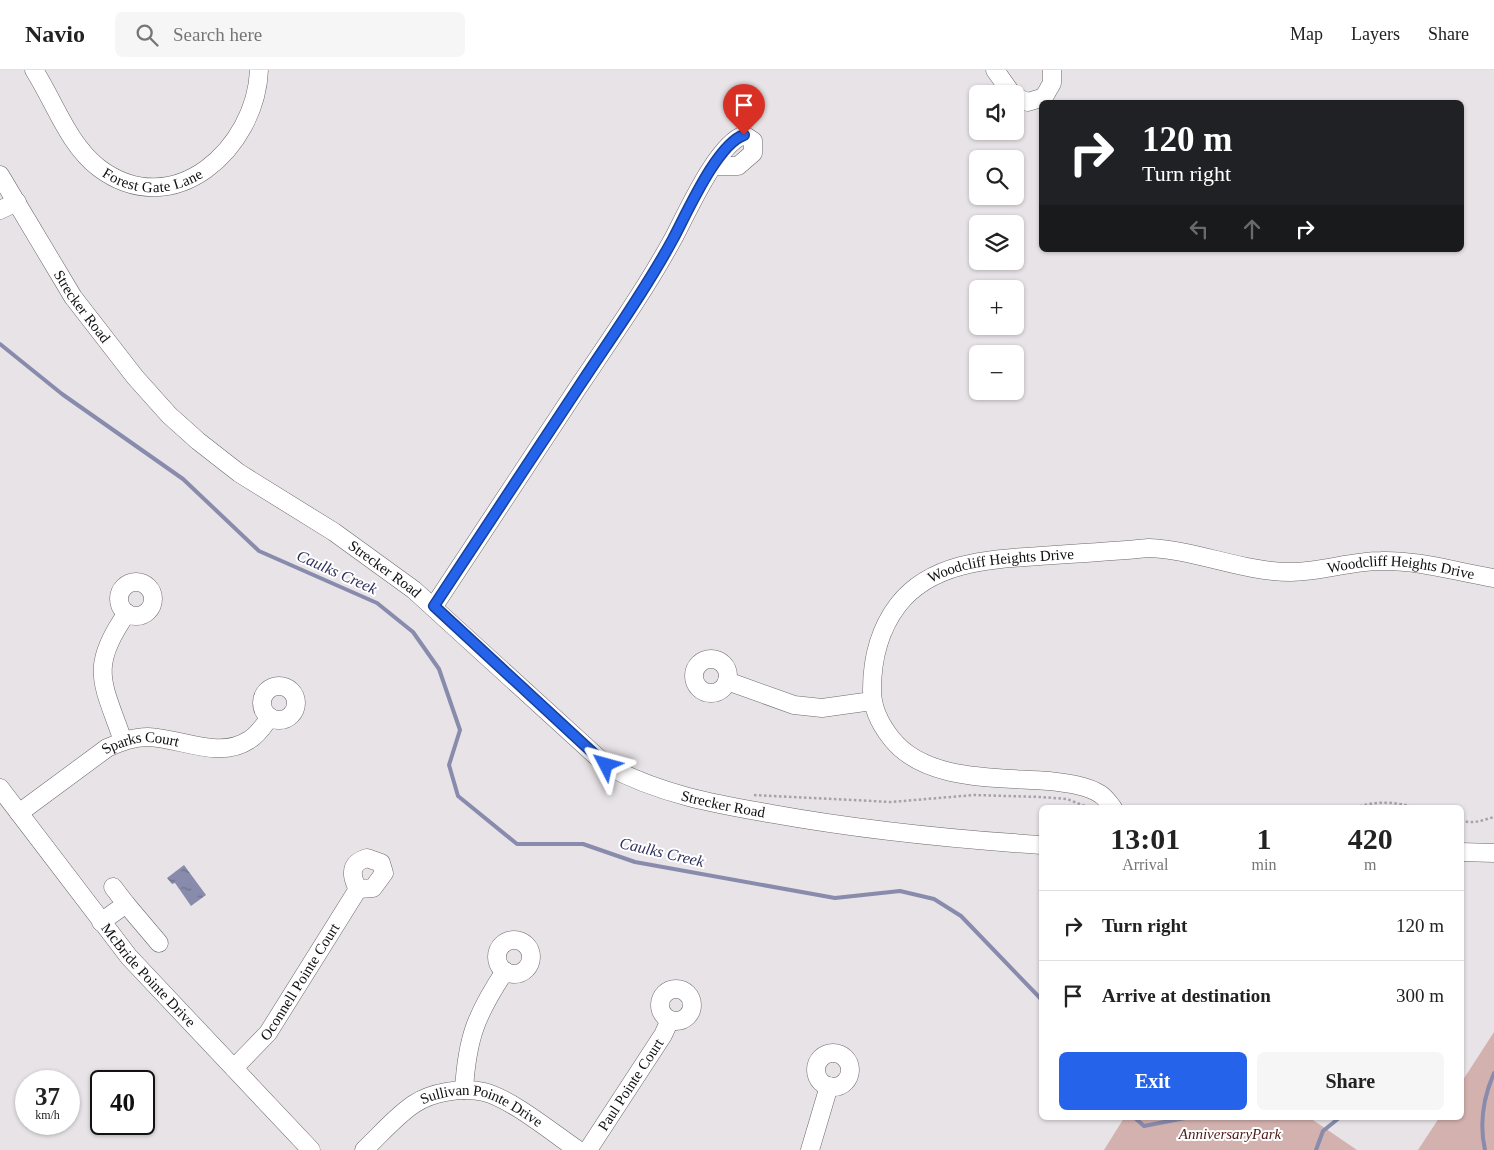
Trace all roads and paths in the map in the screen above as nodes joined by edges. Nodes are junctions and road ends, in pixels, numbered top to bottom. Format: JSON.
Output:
{"nodes":[{"id":1,"x":34,"y":70,"type":"edge"},
{"id":2,"x":259,"y":70,"type":"edge"},
{"id":3,"x":994,"y":70,"type":"edge"},
{"id":4,"x":1052,"y":70,"type":"edge"},
{"id":5,"x":1005,"y":85,"type":"edge"},
{"id":6,"x":1024,"y":100,"type":"edge"},
{"id":7,"x":714,"y":166,"type":"dead end"},
{"id":8,"x":0,"y":174,"type":"edge"},
{"id":9,"x":16,"y":202,"type":"junction"},
{"id":10,"x":0,"y":210,"type":"edge"},
{"id":11,"x":1494,"y":578,"type":"edge"},
{"id":12,"x":434,"y":606,"type":"junction"},
{"id":13,"x":127,"y":613,"type":"dead end"},
{"id":14,"x":727,"y":681,"type":"dead end"},
{"id":15,"x":872,"y":701,"type":"junction"},
{"id":16,"x":270,"y":717,"type":"dead end"},
{"id":17,"x":122,"y":741,"type":"junction"},
{"id":18,"x":0,"y":788,"type":"edge"},
{"id":19,"x":1081,"y":805,"type":"edge"},
{"id":20,"x":1110,"y":805,"type":"edge"},
{"id":21,"x":1370,"y":805,"type":"edge"},
{"id":22,"x":1405,"y":805,"type":"edge"},
{"id":23,"x":735,"y":808,"type":"junction"},
{"id":24,"x":19,"y":813,"type":"junction"},
{"id":25,"x":1494,"y":817,"type":"edge"},
{"id":26,"x":1464,"y":821,"type":"edge"},
{"id":27,"x":1039,"y":845,"type":"edge"},
{"id":28,"x":1464,"y":852,"type":"edge"},
{"id":29,"x":1494,"y":853,"type":"edge"},
{"id":30,"x":113,"y":887,"type":"dead end"},
{"id":31,"x":358,"y":889,"type":"dead end"},
{"id":32,"x":126,"y":904,"type":"junction"},
{"id":33,"x":101,"y":922,"type":"junction"},
{"id":34,"x":159,"y":943,"type":"dead end"},
{"id":35,"x":505,"y":971,"type":"dead end"},
{"id":36,"x":670,"y":1020,"type":"dead end"},
{"id":37,"x":234,"y":1068,"type":"junction"},
{"id":38,"x":829,"y":1086,"type":"dead end"},
{"id":39,"x":464,"y":1090,"type":"junction"},
{"id":40,"x":311,"y":1150,"type":"edge"},
{"id":41,"x":364,"y":1150,"type":"edge"},
{"id":42,"x":578,"y":1150,"type":"edge"},
{"id":43,"x":588,"y":1150,"type":"edge"},
{"id":44,"x":810,"y":1150,"type":"edge"}],
"edges":[{"from":1,"to":2,"type":"street","name":"Forest Gate Lane"},
{"from":3,"to":5,"type":"street"},
{"from":4,"to":6,"type":"street"},
{"from":7,"to":12,"type":"street"},
{"from":8,"to":9,"type":"street","name":"Strecker Road"},
{"from":9,"to":10,"type":"street"},
{"from":9,"to":12,"type":"street","name":"Strecker Road"},
{"from":11,"to":15,"type":"street","name":"Woodcliff Heights Drive"},
{"from":12,"to":23,"type":"street","name":"Strecker Road"},
{"from":13,"to":17,"type":"street"},
{"from":14,"to":15,"type":"street"},
{"from":15,"to":20,"type":"street","name":"Woodcliff Heights Drive"},
{"from":16,"to":17,"type":"street","name":"Sparks Court"},
{"from":17,"to":24,"type":"street","name":"Sparks Court"},
{"from":18,"to":24,"type":"street","name":"McBride Pointe Drive"},
{"from":19,"to":23,"type":"path"},
{"from":21,"to":22,"type":"path"},
{"from":23,"to":27,"type":"street","name":"Strecker Road"},
{"from":24,"to":33,"type":"street","name":"McBride Pointe Drive"},
{"from":25,"to":26,"type":"path"},
{"from":28,"to":29,"type":"street"},
{"from":30,"to":32,"type":"street"},
{"from":31,"to":37,"type":"street","name":"Oconnell Pointe Court"},
{"from":32,"to":33,"type":"street"},
{"from":32,"to":34,"type":"street"},
{"from":33,"to":37,"type":"street","name":"McBride Pointe Drive"},
{"from":35,"to":39,"type":"street"},
{"from":36,"to":43,"type":"street","name":"Paul Pointe Court"},
{"from":37,"to":40,"type":"street","name":"McBride Pointe Drive"},
{"from":38,"to":44,"type":"street"},
{"from":39,"to":41,"type":"street","name":"Sullivan Pointe Drive"},
{"from":39,"to":42,"type":"street","name":"Sullivan Pointe Drive"}]}
